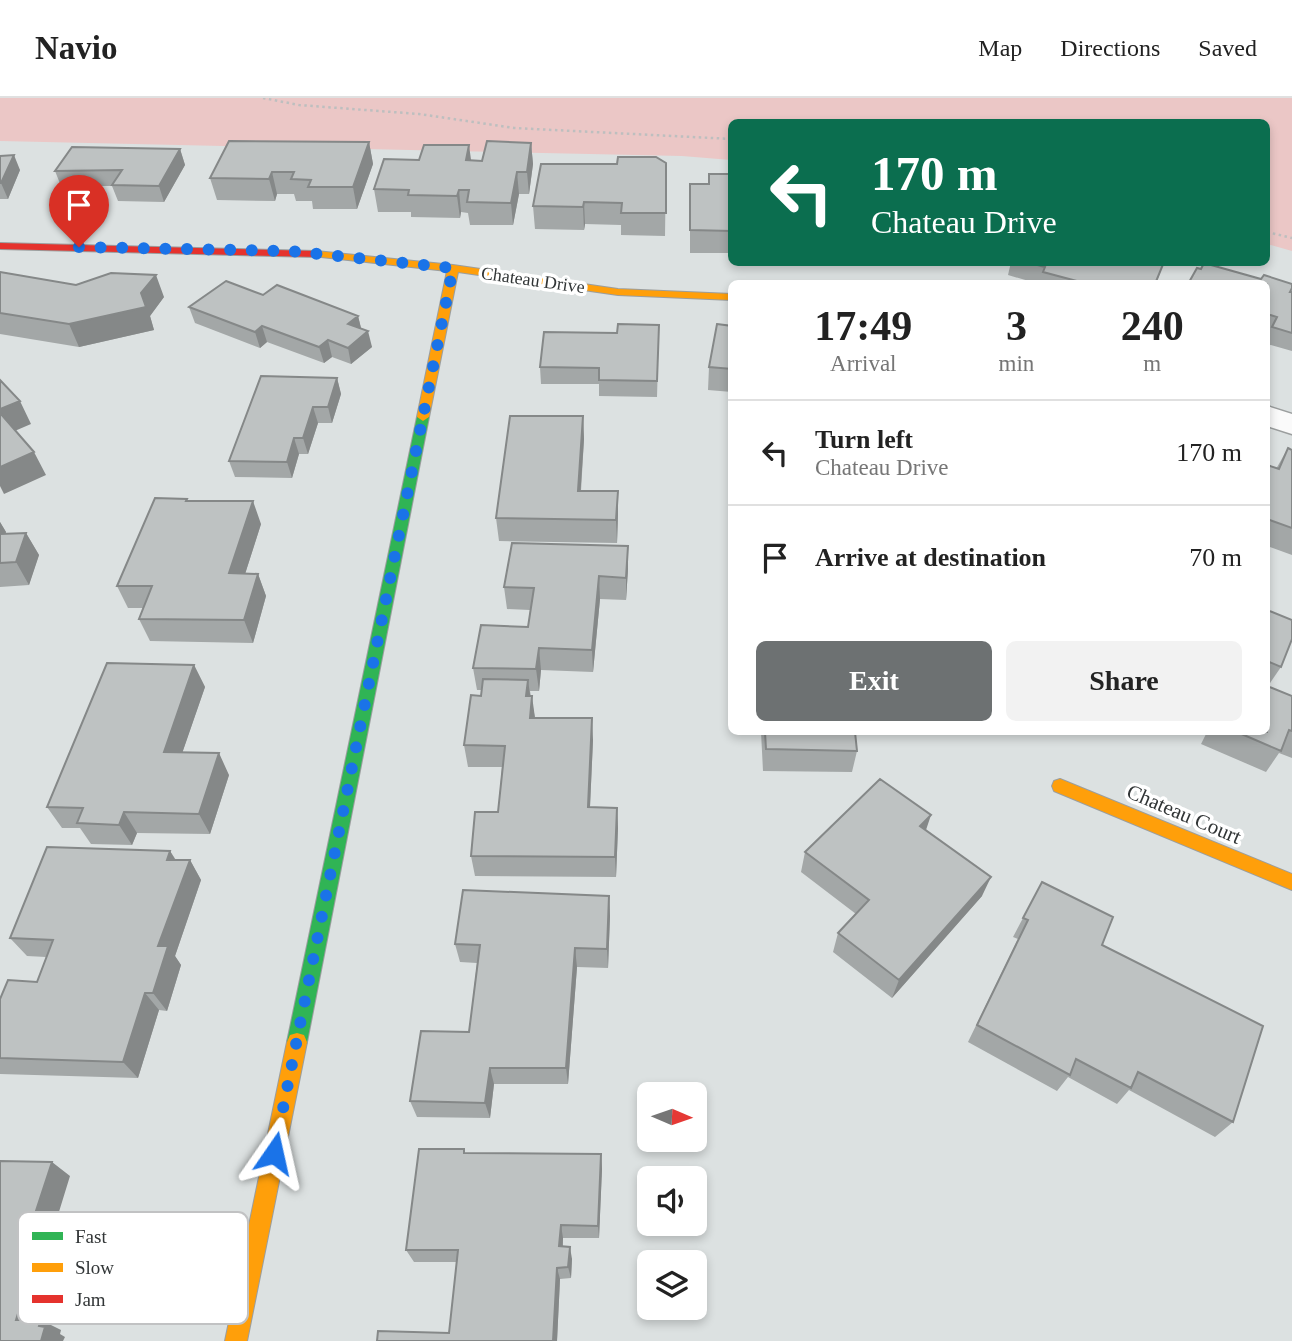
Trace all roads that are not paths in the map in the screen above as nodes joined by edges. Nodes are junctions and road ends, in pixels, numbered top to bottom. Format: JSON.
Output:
{"nodes":[{"id":1,"x":0,"y":246,"type":"edge"},
{"id":2,"x":453,"y":268,"type":"junction"},
{"id":3,"x":728,"y":297,"type":"edge"},
{"id":4,"x":1270,"y":417,"type":"edge"},
{"id":5,"x":1292,"y":424,"type":"edge"},
{"id":6,"x":1060,"y":786,"type":"dead end"},
{"id":7,"x":1292,"y":882,"type":"edge"},
{"id":8,"x":248,"y":1282,"type":"edge"}],
"edges":[{"from":1,"to":2,"type":"street","name":"Chateau Drive"},
{"from":2,"to":3,"type":"street","name":"Chateau Drive"},
{"from":2,"to":8,"type":"street"},
{"from":4,"to":5,"type":"street"},
{"from":6,"to":7,"type":"street","name":"Chateau Court"}]}
